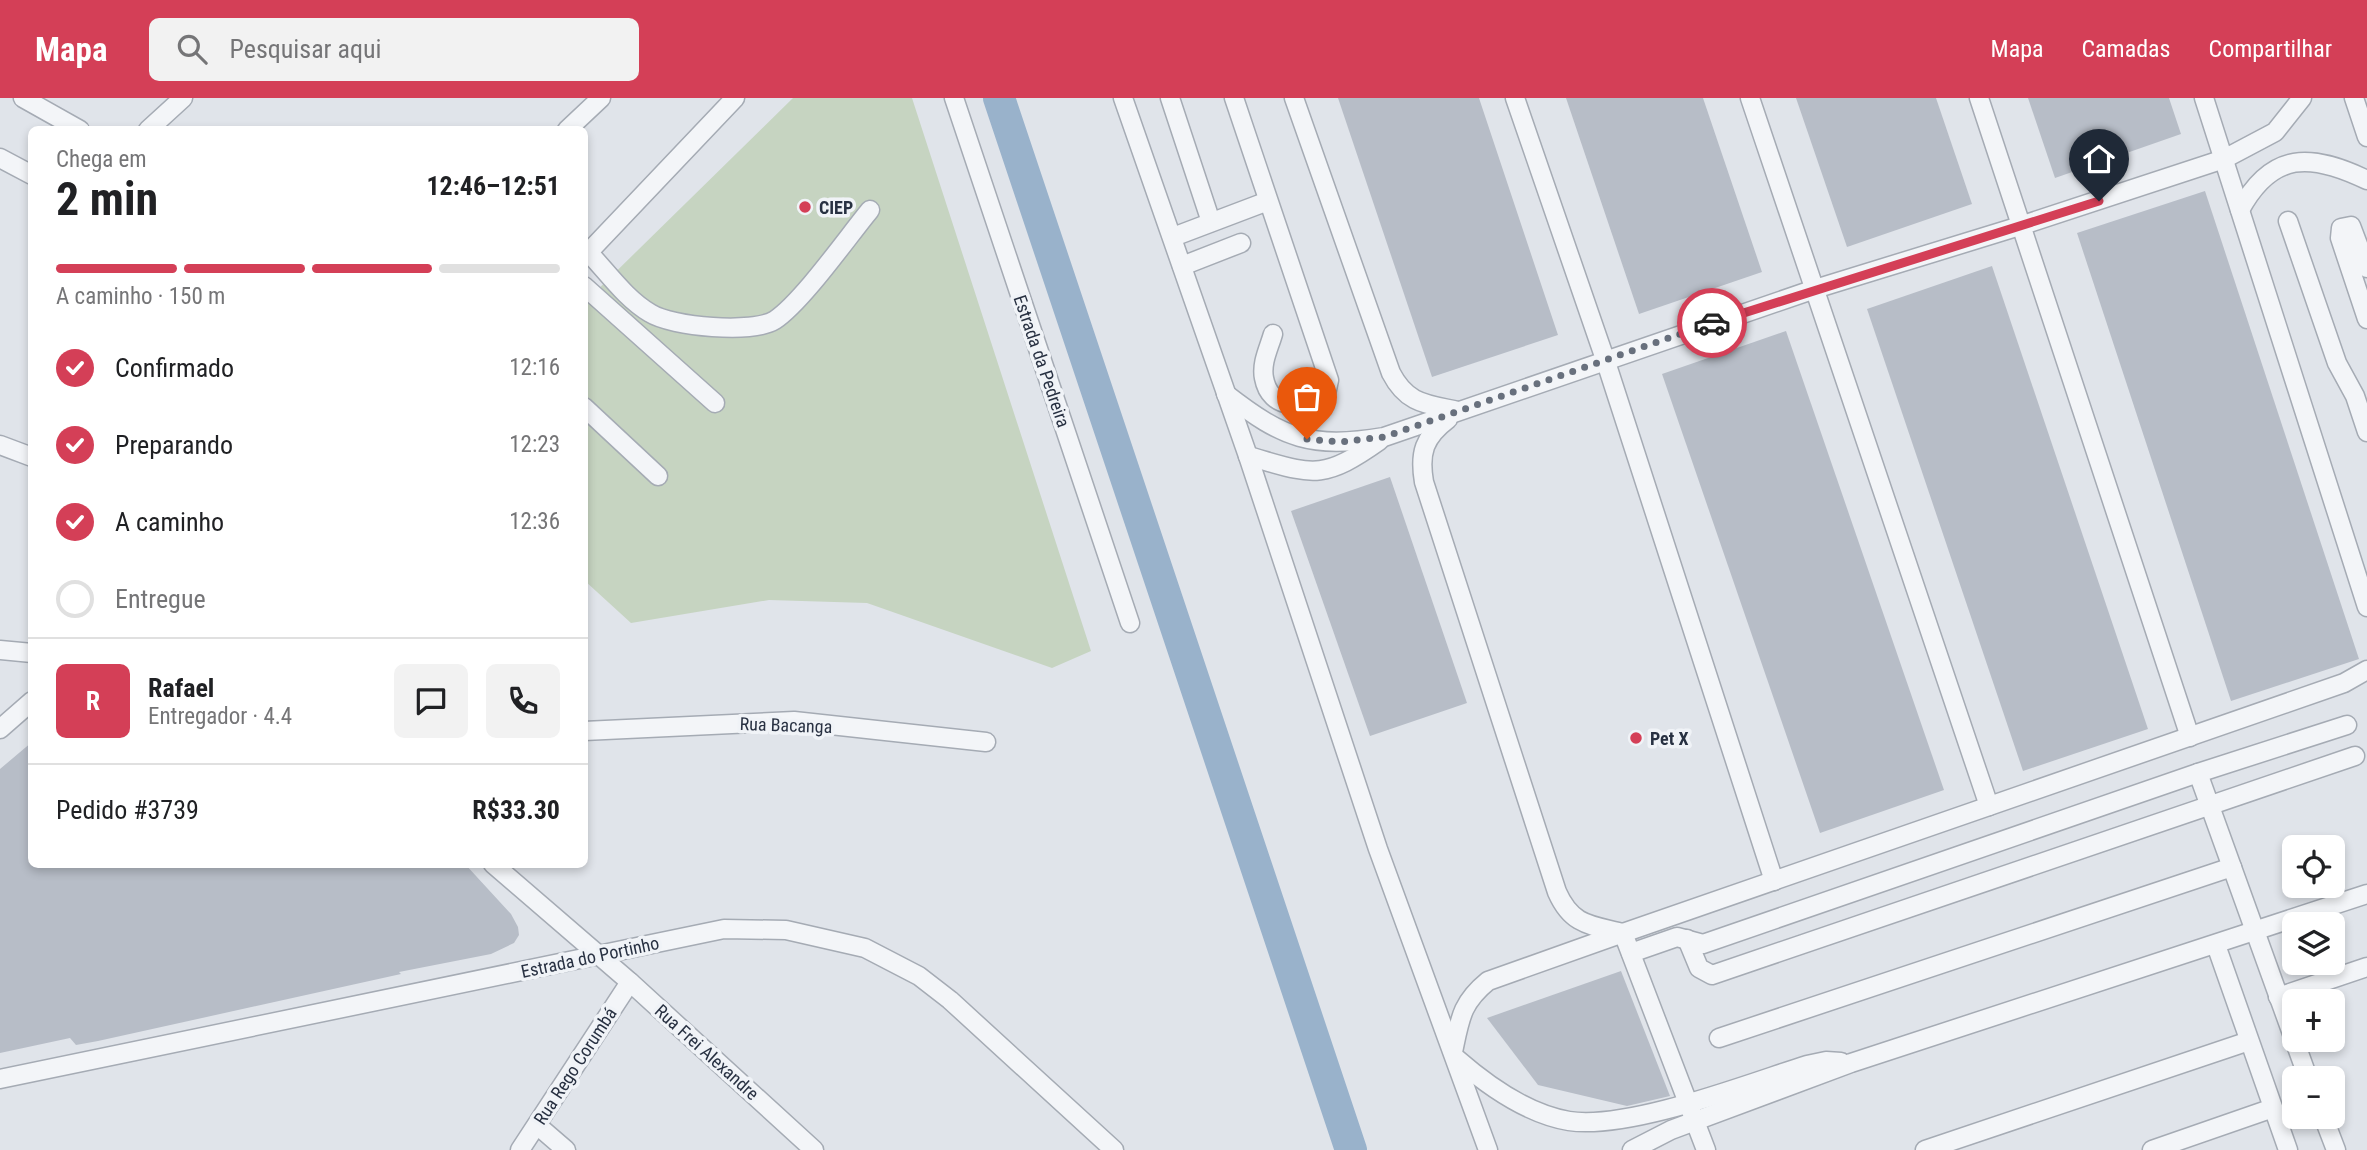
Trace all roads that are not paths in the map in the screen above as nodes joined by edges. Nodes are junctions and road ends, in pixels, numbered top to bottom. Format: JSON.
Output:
{"nodes":[{"id":1,"x":183,"y":98,"type":"edge"},
{"id":2,"x":601,"y":98,"type":"edge"},
{"id":3,"x":735,"y":98,"type":"edge"},
{"id":4,"x":954,"y":98,"type":"edge"},
{"id":5,"x":1123,"y":98,"type":"edge"},
{"id":6,"x":1170,"y":98,"type":"edge"},
{"id":7,"x":1234,"y":98,"type":"edge"},
{"id":8,"x":1294,"y":98,"type":"edge"},
{"id":9,"x":1516,"y":98,"type":"edge"},
{"id":10,"x":1750,"y":98,"type":"edge"},
{"id":11,"x":1979,"y":98,"type":"edge"},
{"id":12,"x":2204,"y":98,"type":"edge"},
{"id":13,"x":2302,"y":98,"type":"edge"},
{"id":14,"x":2354,"y":98,"type":"edge"},
{"id":15,"x":34,"y":101,"type":"edge"},
{"id":16,"x":74,"y":126,"type":"edge"},
{"id":17,"x":152,"y":126,"type":"edge"},
{"id":18,"x":571,"y":126,"type":"edge"},
{"id":19,"x":2367,"y":137,"type":"edge"},
{"id":20,"x":0,"y":158,"type":"edge"},
{"id":21,"x":2224,"y":159,"type":"junction"},
{"id":22,"x":28,"y":173,"type":"edge"},
{"id":23,"x":2367,"y":180,"type":"edge"},
{"id":24,"x":1268,"y":201,"type":"junction"},
{"id":25,"x":870,"y":210,"type":"dead end"},
{"id":26,"x":2240,"y":210,"type":"junction"},
{"id":27,"x":2288,"y":221,"type":"dead end"},
{"id":28,"x":1211,"y":222,"type":"junction"},
{"id":29,"x":2023,"y":225,"type":"junction"},
{"id":30,"x":1173,"y":237,"type":"junction"},
{"id":31,"x":1241,"y":243,"type":"dead end"},
{"id":32,"x":588,"y":254,"type":"edge"},
{"id":33,"x":588,"y":256,"type":"edge"},
{"id":34,"x":1182,"y":267,"type":"junction"},
{"id":35,"x":2367,"y":268,"type":"edge"},
{"id":36,"x":1815,"y":289,"type":"junction"},
{"id":37,"x":588,"y":290,"type":"edge"},
{"id":38,"x":2367,"y":318,"type":"edge"},
{"id":39,"x":1273,"y":334,"type":"dead end"},
{"id":40,"x":1605,"y":359,"type":"junction"},
{"id":41,"x":2361,"y":393,"type":"edge"},
{"id":42,"x":1226,"y":394,"type":"junction"},
{"id":43,"x":715,"y":403,"type":"dead end"},
{"id":44,"x":588,"y":411,"type":"edge"},
{"id":45,"x":1458,"y":411,"type":"junction"},
{"id":46,"x":2367,"y":432,"type":"edge"},
{"id":47,"x":1384,"y":437,"type":"junction"},
{"id":48,"x":0,"y":445,"type":"edge"},
{"id":49,"x":28,"y":456,"type":"edge"},
{"id":50,"x":1248,"y":456,"type":"junction"},
{"id":51,"x":658,"y":476,"type":"dead end"},
{"id":52,"x":2367,"y":607,"type":"edge"},
{"id":53,"x":1130,"y":623,"type":"dead end"},
{"id":54,"x":0,"y":650,"type":"edge"},
{"id":55,"x":28,"y":653,"type":"edge"},
{"id":56,"x":2367,"y":670,"type":"edge"},
{"id":57,"x":28,"y":705,"type":"edge"},
{"id":58,"x":2347,"y":725,"type":"dead end"},
{"id":59,"x":0,"y":729,"type":"edge"},
{"id":60,"x":588,"y":732,"type":"edge"},
{"id":61,"x":2190,"y":737,"type":"junction"},
{"id":62,"x":986,"y":742,"type":"dead end"},
{"id":63,"x":2355,"y":756,"type":"dead end"},
{"id":64,"x":2198,"y":773,"type":"junction"},
{"id":65,"x":2209,"y":804,"type":"junction"},
{"id":66,"x":1989,"y":806,"type":"junction"},
{"id":67,"x":2232,"y":867,"type":"junction"},
{"id":68,"x":498,"y":868,"type":"edge"},
{"id":69,"x":1774,"y":881,"type":"junction"},
{"id":70,"x":2367,"y":894,"type":"edge"},
{"id":71,"x":2256,"y":932,"type":"junction"},
{"id":72,"x":1623,"y":933,"type":"junction"},
{"id":73,"x":1686,"y":939,"type":"junction"},
{"id":74,"x":2216,"y":945,"type":"junction"},
{"id":75,"x":1631,"y":953,"type":"junction"},
{"id":76,"x":597,"y":956,"type":"junction"},
{"id":77,"x":2367,"y":967,"type":"edge"},
{"id":78,"x":630,"y":982,"type":"junction"},
{"id":79,"x":2278,"y":997,"type":"junction"},
{"id":80,"x":1719,"y":1038,"type":"dead end"},
{"id":81,"x":2249,"y":1041,"type":"junction"},
{"id":82,"x":1454,"y":1054,"type":"junction"},
{"id":83,"x":1851,"y":1063,"type":"junction"},
{"id":84,"x":2304,"y":1066,"type":"edge"},
{"id":85,"x":0,"y":1079,"type":"edge"},
{"id":86,"x":1688,"y":1102,"type":"junction"},
{"id":87,"x":2273,"y":1108,"type":"junction"},
{"id":88,"x":1695,"y":1122,"type":"junction"},
{"id":89,"x":537,"y":1125,"type":"junction"},
{"id":90,"x":2328,"y":1129,"type":"edge"},
{"id":91,"x":520,"y":1150,"type":"edge"},
{"id":92,"x":566,"y":1150,"type":"edge"},
{"id":93,"x":814,"y":1150,"type":"edge"},
{"id":94,"x":1114,"y":1150,"type":"edge"},
{"id":95,"x":1488,"y":1150,"type":"edge"},
{"id":96,"x":1632,"y":1150,"type":"edge"},
{"id":97,"x":1706,"y":1150,"type":"edge"},
{"id":98,"x":1925,"y":1150,"type":"edge"},
{"id":99,"x":2152,"y":1150,"type":"edge"},
{"id":100,"x":2288,"y":1150,"type":"edge"},
{"id":101,"x":2336,"y":1150,"type":"edge"}],
"edges":[{"from":1,"to":17,"type":"street"},
{"from":2,"to":18,"type":"street"},
{"from":3,"to":32,"type":"street"},
{"from":4,"to":53,"type":"street","name":"Estrada da Pedreira"},
{"from":5,"to":30,"type":"street"},
{"from":6,"to":28,"type":"street"},
{"from":7,"to":24,"type":"street"},
{"from":8,"to":45,"type":"street"},
{"from":9,"to":40,"type":"street"},
{"from":10,"to":36,"type":"street"},
{"from":11,"to":29,"type":"street"},
{"from":12,"to":21,"type":"street"},
{"from":13,"to":21,"type":"street"},
{"from":14,"to":19,"type":"street"},
{"from":15,"to":16,"type":"street"},
{"from":20,"to":22,"type":"street"},
{"from":21,"to":26,"type":"street"},
{"from":21,"to":29,"type":"street"},
{"from":23,"to":26,"type":"street"},
{"from":24,"to":28,"type":"street"},
{"from":24,"to":39,"type":"street"},
{"from":25,"to":33,"type":"street"},
{"from":26,"to":52,"type":"street"},
{"from":27,"to":41,"type":"street"},
{"from":28,"to":30,"type":"street"},
{"from":29,"to":36,"type":"street"},
{"from":29,"to":61,"type":"street"},
{"from":30,"to":34,"type":"street"},
{"from":31,"to":34,"type":"street"},
{"from":34,"to":42,"type":"street"},
{"from":35,"to":38,"type":"street"},
{"from":36,"to":40,"type":"street"},
{"from":36,"to":66,"type":"street"},
{"from":37,"to":43,"type":"street"},
{"from":40,"to":45,"type":"street"},
{"from":40,"to":69,"type":"street"},
{"from":41,"to":46,"type":"street"},
{"from":42,"to":47,"type":"street"},
{"from":42,"to":50,"type":"street"},
{"from":44,"to":51,"type":"street"},
{"from":45,"to":47,"type":"street"},
{"from":45,"to":72,"type":"street"},
{"from":47,"to":50,"type":"street"},
{"from":48,"to":49,"type":"street"},
{"from":50,"to":82,"type":"street"},
{"from":54,"to":55,"type":"street"},
{"from":56,"to":61,"type":"street"},
{"from":57,"to":59,"type":"street"},
{"from":58,"to":64,"type":"street"},
{"from":60,"to":62,"type":"street","name":"Rua Bacanga"},
{"from":61,"to":66,"type":"street"},
{"from":63,"to":65,"type":"street"},
{"from":64,"to":65,"type":"street"},
{"from":64,"to":73,"type":"street"},
{"from":65,"to":67,"type":"street"},
{"from":65,"to":73,"type":"street"},
{"from":66,"to":69,"type":"street"},
{"from":67,"to":71,"type":"street"},
{"from":67,"to":80,"type":"street"},
{"from":68,"to":76,"type":"street","name":"Rua Frei Alexandre"},
{"from":69,"to":72,"type":"street"},
{"from":70,"to":71,"type":"street"},
{"from":71,"to":74,"type":"street"},
{"from":71,"to":79,"type":"street"},
{"from":72,"to":75,"type":"street"},
{"from":72,"to":82,"type":"street"},
{"from":73,"to":75,"type":"street"},
{"from":74,"to":81,"type":"street"},
{"from":74,"to":83,"type":"street"},
{"from":75,"to":86,"type":"street"},
{"from":76,"to":78,"type":"street","name":"Rua Frei Alexandre"},
{"from":76,"to":85,"type":"street","name":"Estrada do Portinho"},
{"from":76,"to":94,"type":"street","name":"Estrada do Portinho"},
{"from":77,"to":79,"type":"street"},
{"from":78,"to":89,"type":"street","name":"Rua Rego Corumbá"},
{"from":78,"to":93,"type":"street","name":"Rua Frei Alexandre"},
{"from":79,"to":84,"type":"street"},
{"from":81,"to":87,"type":"street"},
{"from":81,"to":98,"type":"street"},
{"from":82,"to":86,"type":"street"},
{"from":82,"to":95,"type":"street"},
{"from":83,"to":86,"type":"street"},
{"from":83,"to":88,"type":"street"},
{"from":86,"to":88,"type":"street"},
{"from":87,"to":99,"type":"street"},
{"from":87,"to":100,"type":"street"},
{"from":88,"to":96,"type":"street"},
{"from":88,"to":97,"type":"street"},
{"from":89,"to":91,"type":"street","name":"Rua Rego Corumbá"},
{"from":89,"to":92,"type":"street"},
{"from":90,"to":101,"type":"street"}]}
